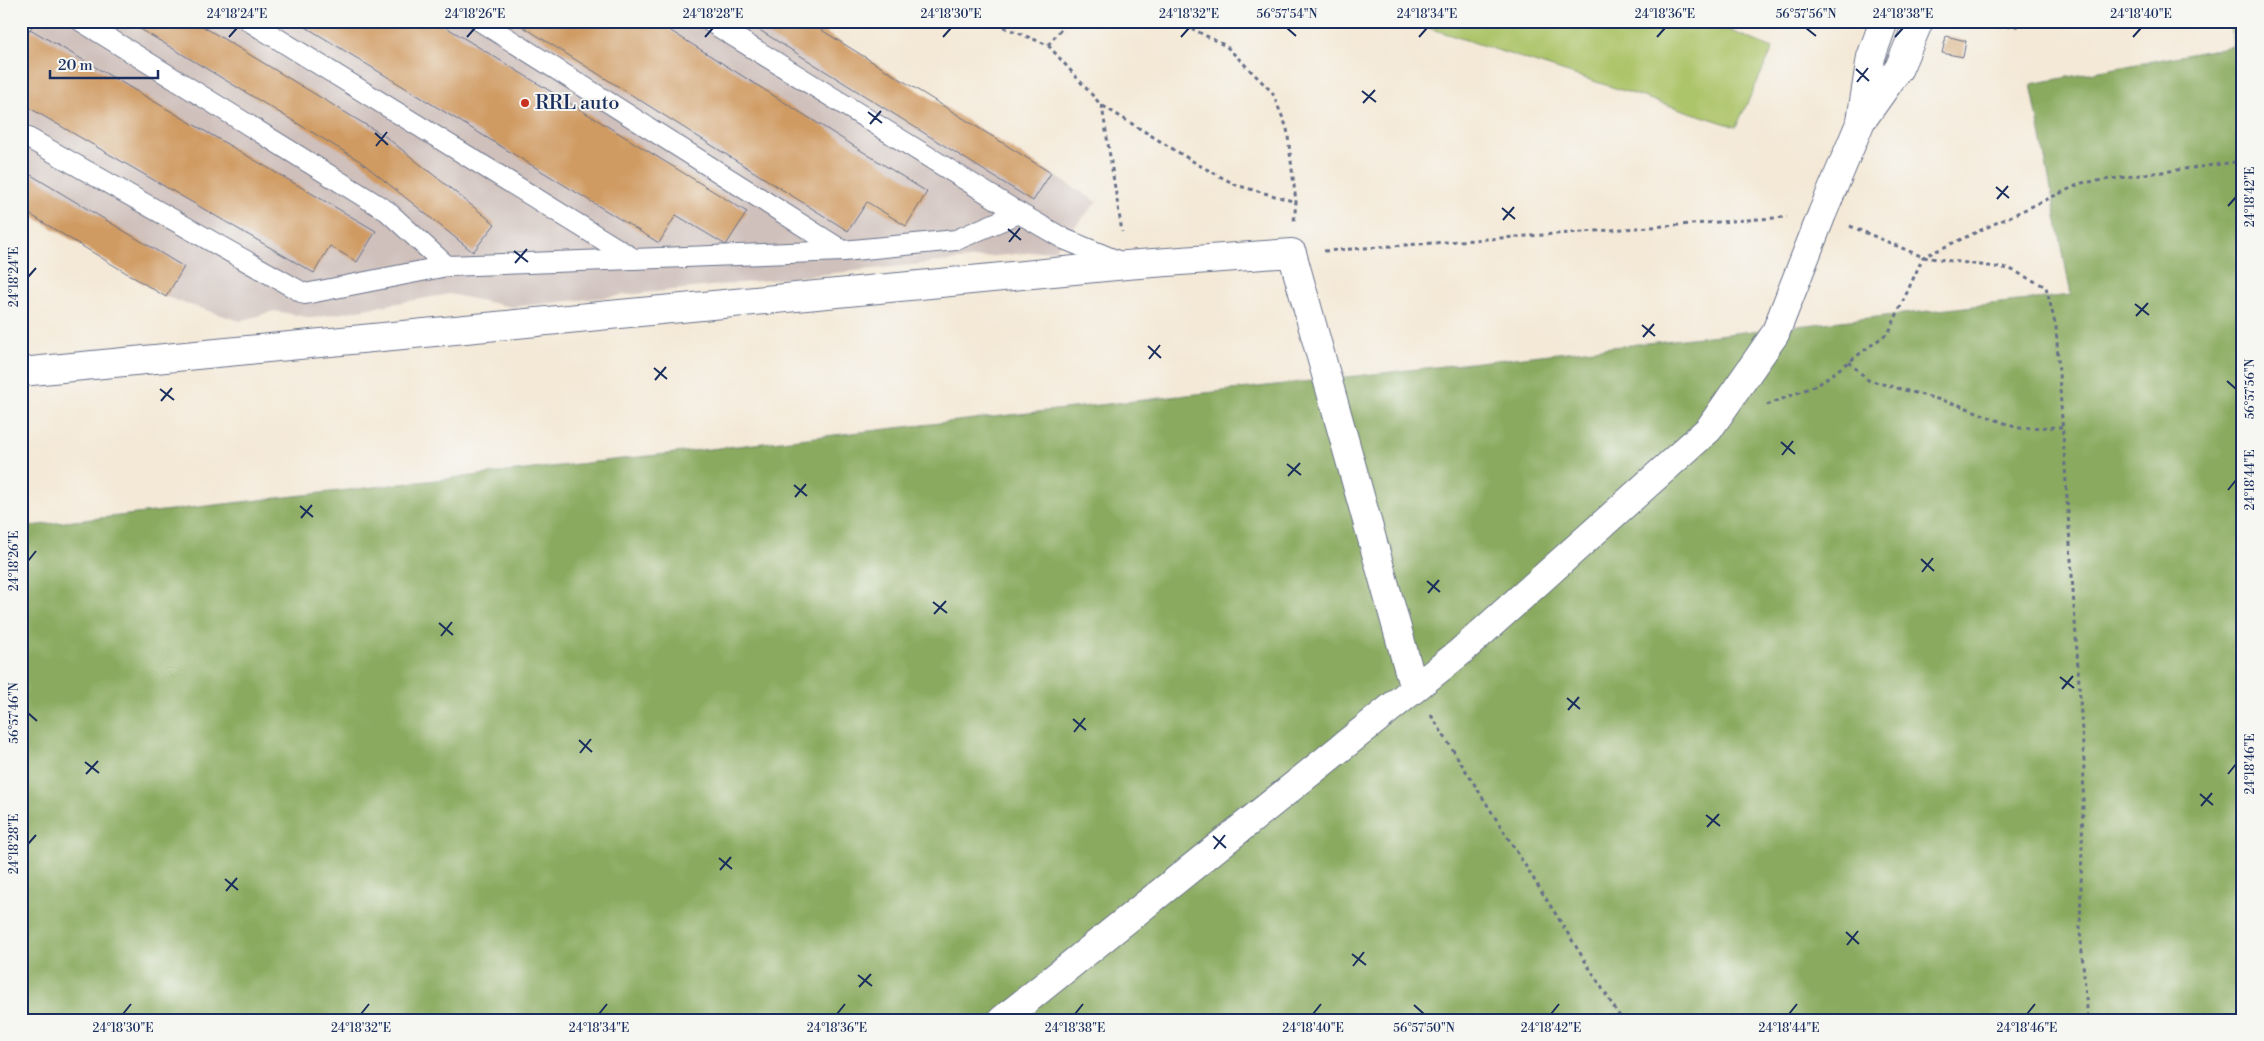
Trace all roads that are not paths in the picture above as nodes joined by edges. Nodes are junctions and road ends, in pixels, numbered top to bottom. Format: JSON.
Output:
{"nodes":[{"id":1,"x":81,"y":21,"type":"edge"},
{"id":2,"x":249,"y":21,"type":"edge"},
{"id":3,"x":480,"y":21,"type":"edge"},
{"id":4,"x":709,"y":21,"type":"edge"},
{"id":5,"x":1884,"y":21,"type":"edge"},
{"id":6,"x":1920,"y":21,"type":"edge"},
{"id":7,"x":1861,"y":121,"type":"junction"},
{"id":8,"x":21,"y":134,"type":"edge"},
{"id":9,"x":1019,"y":213,"type":"junction"},
{"id":10,"x":843,"y":251,"type":"junction"},
{"id":11,"x":634,"y":259,"type":"junction"},
{"id":12,"x":1126,"y":265,"type":"junction"},
{"id":13,"x":447,"y":266,"type":"junction"},
{"id":14,"x":21,"y":372,"type":"edge"},
{"id":15,"x":1414,"y":689,"type":"junction"},
{"id":16,"x":1002,"y":1020,"type":"edge"}],
"edges":[{"from":1,"to":13,"type":"lane"},
{"from":2,"to":11,"type":"lane"},
{"from":3,"to":10,"type":"lane"},
{"from":4,"to":9,"type":"lane"},
{"from":5,"to":7,"type":"street"},
{"from":6,"to":7,"type":"street"},
{"from":7,"to":15,"type":"street"},
{"from":8,"to":13,"type":"lane"},
{"from":9,"to":10,"type":"lane"},
{"from":9,"to":12,"type":"lane"},
{"from":10,"to":11,"type":"lane"},
{"from":11,"to":13,"type":"lane"},
{"from":12,"to":14,"type":"street"},
{"from":12,"to":15,"type":"street"},
{"from":15,"to":16,"type":"street"}]}
